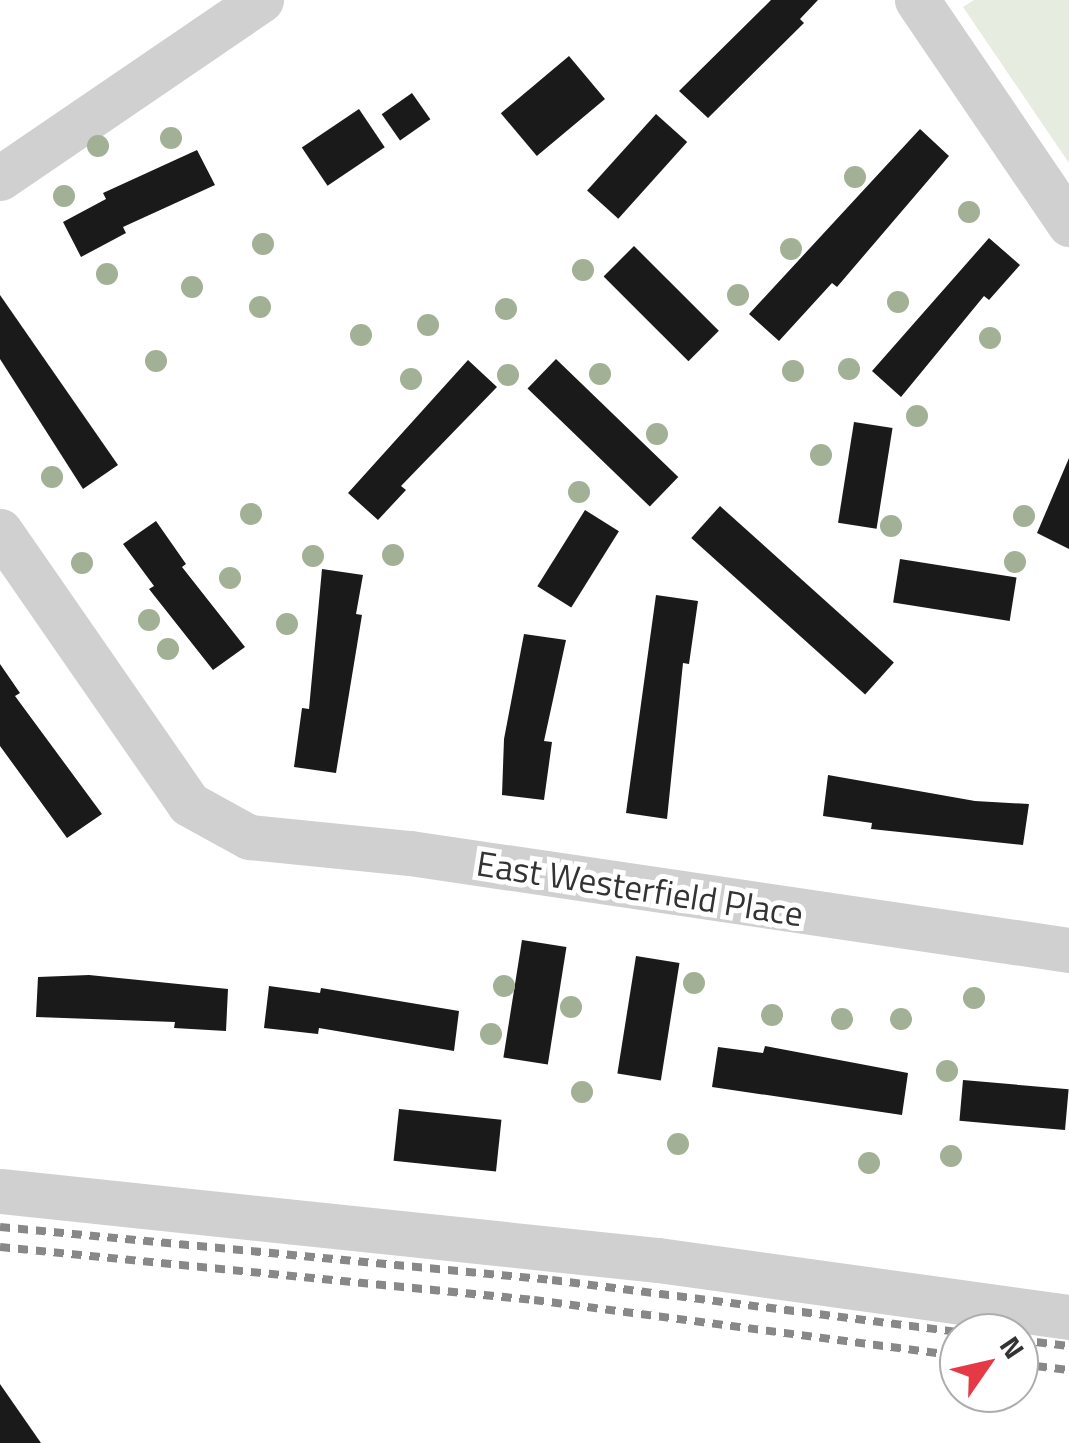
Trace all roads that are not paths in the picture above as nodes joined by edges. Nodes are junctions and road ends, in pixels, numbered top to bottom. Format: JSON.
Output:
{"nodes":[{"id":1,"x":261,"y":0,"type":"edge"},
{"id":2,"x":917,"y":0,"type":"edge"},
{"id":3,"x":0,"y":178,"type":"edge"},
{"id":4,"x":1069,"y":224,"type":"edge"},
{"id":5,"x":0,"y":531,"type":"edge"},
{"id":6,"x":1069,"y":950,"type":"edge"},
{"id":7,"x":0,"y":1191,"type":"edge"},
{"id":8,"x":1069,"y":1317,"type":"edge"}],
"edges":[{"from":1,"to":3,"type":"street"},
{"from":2,"to":4,"type":"street"},
{"from":5,"to":6,"type":"street","name":"East Westerfield Place"},
{"from":7,"to":8,"type":"street"}]}
